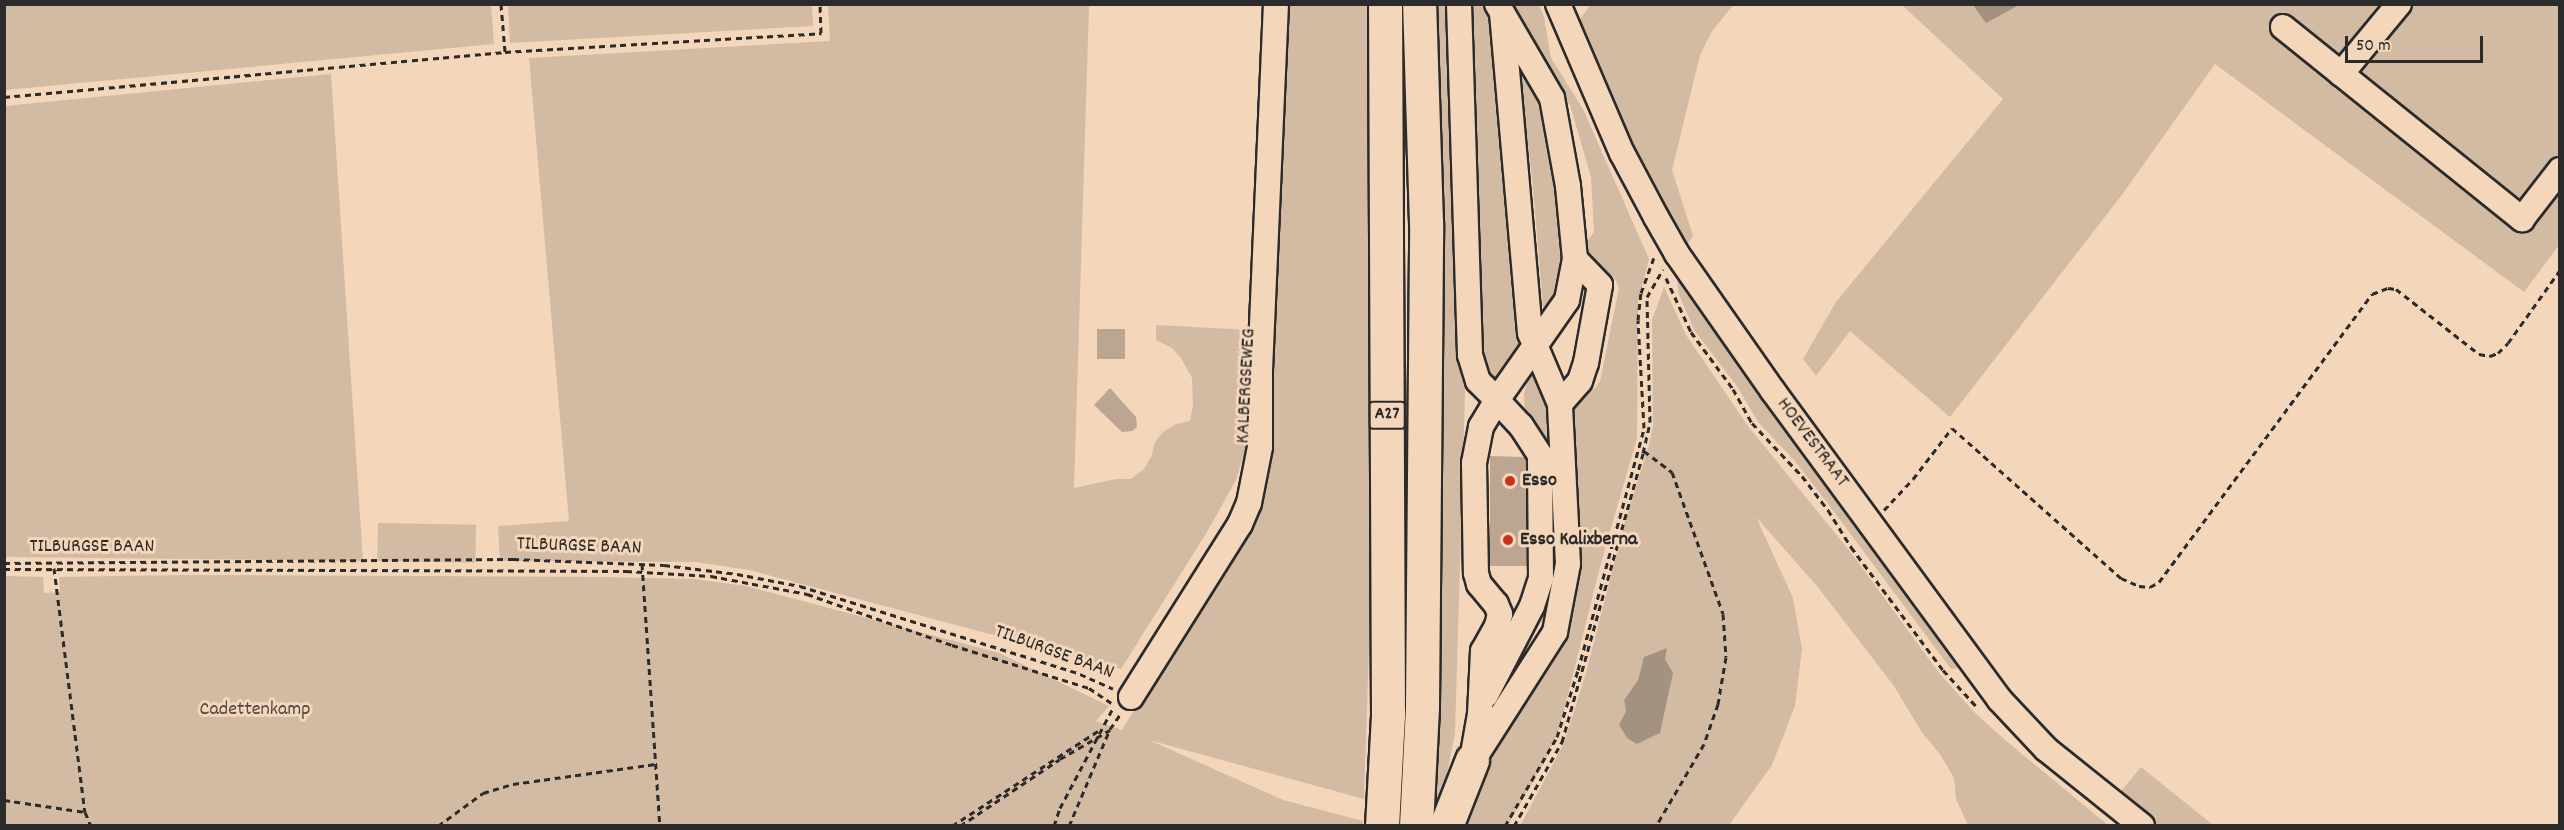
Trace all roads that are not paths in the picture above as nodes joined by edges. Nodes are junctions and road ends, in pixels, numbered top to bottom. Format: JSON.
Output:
{"nodes":[{"id":1,"x":1276,"y":4,"type":"edge"},
{"id":2,"x":1385,"y":4,"type":"edge"},
{"id":3,"x":1419,"y":4,"type":"edge"},
{"id":4,"x":1459,"y":4,"type":"edge"},
{"id":5,"x":1558,"y":4,"type":"edge"},
{"id":6,"x":2399,"y":4,"type":"edge"},
{"id":7,"x":1499,"y":10,"type":"edge"},
{"id":8,"x":2283,"y":27,"type":"dead end"},
{"id":9,"x":2342,"y":74,"type":"junction"},
{"id":10,"x":2559,"y":170,"type":"edge"},
{"id":11,"x":1575,"y":258,"type":"junction"},
{"id":12,"x":1536,"y":347,"type":"junction"},
{"id":13,"x":1497,"y":400,"type":"junction"},
{"id":14,"x":1560,"y":404,"type":"junction"},
{"id":15,"x":1123,"y":699,"type":"road end"},
{"id":16,"x":1480,"y":714,"type":"junction"},
{"id":17,"x":1472,"y":760,"type":"junction"},
{"id":18,"x":1382,"y":825,"type":"edge"},
{"id":19,"x":1416,"y":825,"type":"edge"},
{"id":20,"x":1446,"y":825,"type":"edge"},
{"id":21,"x":2142,"y":825,"type":"edge"}],
"edges":[{"from":1,"to":15,"type":"street","name":"KALBERGSEWEG"},
{"from":2,"to":18,"type":"highway","number":"A27"},
{"from":3,"to":19,"type":"highway","number":"A27"},
{"from":4,"to":13,"type":"street"},
{"from":5,"to":21,"type":"street","name":"HOEVESTRAAT"},
{"from":6,"to":9,"type":"street"},
{"from":7,"to":11,"type":"street"},
{"from":7,"to":12,"type":"street"},
{"from":8,"to":9,"type":"street"},
{"from":9,"to":10,"type":"street"},
{"from":11,"to":12,"type":"street"},
{"from":11,"to":14,"type":"street"},
{"from":12,"to":13,"type":"street"},
{"from":12,"to":14,"type":"street"},
{"from":13,"to":16,"type":"street"},
{"from":13,"to":16,"type":"street"},
{"from":14,"to":17,"type":"street"},
{"from":16,"to":17,"type":"street"},
{"from":17,"to":20,"type":"highway"}]}
